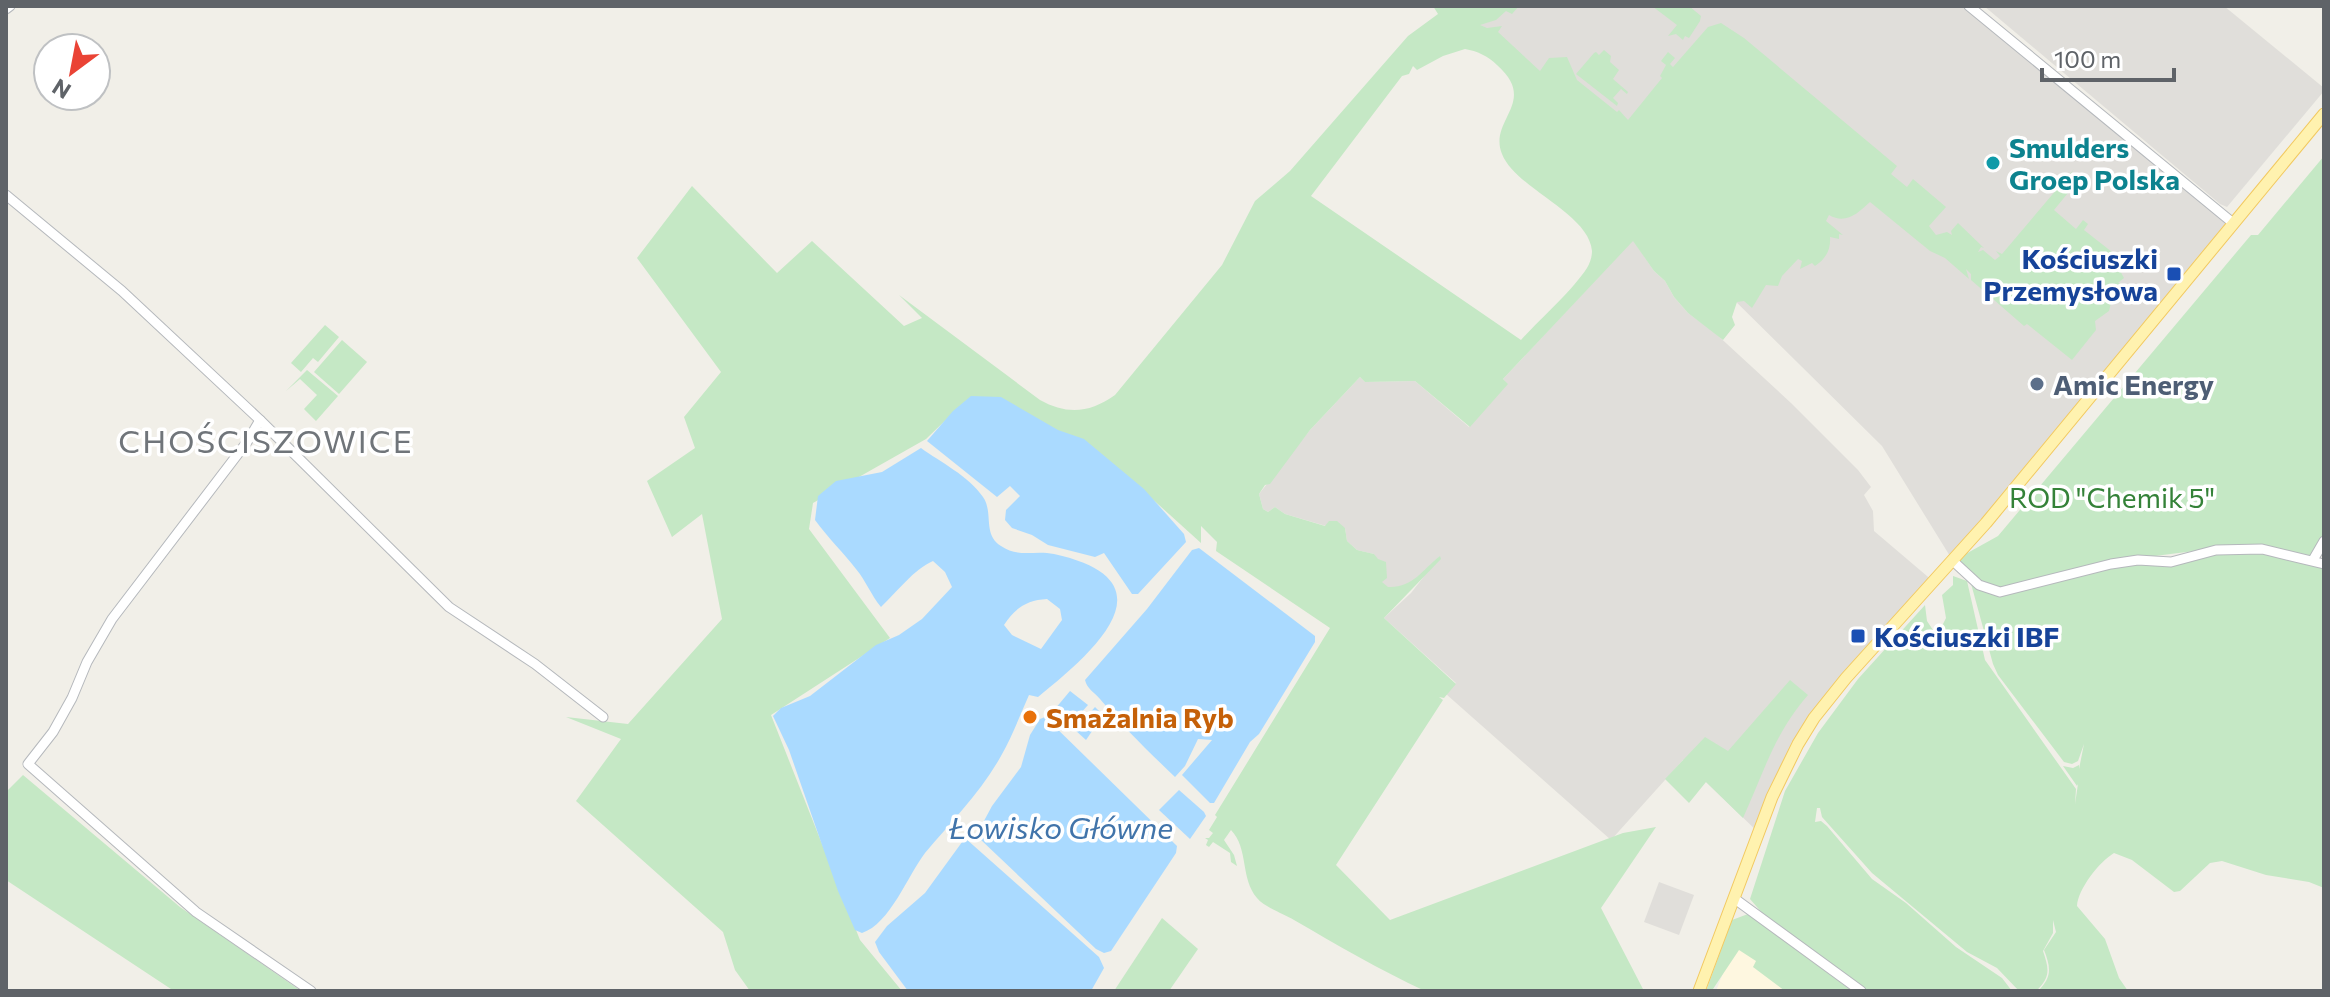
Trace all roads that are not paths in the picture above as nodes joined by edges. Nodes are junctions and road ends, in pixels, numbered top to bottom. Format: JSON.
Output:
{"nodes":[{"id":1,"x":1969,"y":6,"type":"edge"},
{"id":2,"x":2324,"y":114,"type":"edge"},
{"id":3,"x":6,"y":195,"type":"edge"},
{"id":4,"x":2233,"y":223,"type":"junction"},
{"id":5,"x":260,"y":420,"type":"junction"},
{"id":6,"x":2324,"y":541,"type":"edge"},
{"id":7,"x":2313,"y":560,"type":"junction"},
{"id":8,"x":1953,"y":561,"type":"junction"},
{"id":9,"x":2324,"y":564,"type":"edge"},
{"id":10,"x":603,"y":717,"type":"dead end"},
{"id":11,"x":1735,"y":899,"type":"junction"},
{"id":12,"x":311,"y":991,"type":"edge"},
{"id":13,"x":1699,"y":991,"type":"edge"},
{"id":14,"x":1861,"y":991,"type":"edge"}],
"edges":[{"from":1,"to":4,"type":"street"},
{"from":2,"to":4,"type":"main road"},
{"from":3,"to":5,"type":"street"},
{"from":4,"to":8,"type":"main road"},
{"from":5,"to":10,"type":"street"},
{"from":5,"to":12,"type":"street"},
{"from":6,"to":7,"type":"street"},
{"from":7,"to":8,"type":"street"},
{"from":7,"to":9,"type":"street"},
{"from":8,"to":11,"type":"main road"},
{"from":11,"to":13,"type":"main road"},
{"from":11,"to":14,"type":"street"}]}
